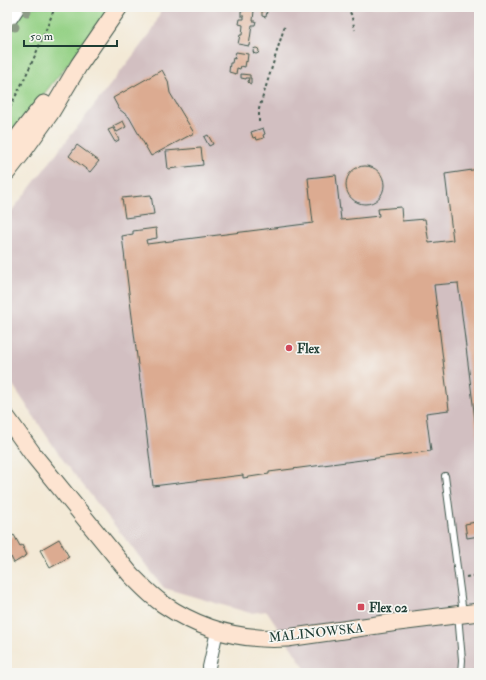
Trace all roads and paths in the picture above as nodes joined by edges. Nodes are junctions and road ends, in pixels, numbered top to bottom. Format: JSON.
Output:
{"nodes":[{"id":1,"x":19,"y":7,"type":"edge"},
{"id":2,"x":55,"y":7,"type":"edge"},
{"id":3,"x":119,"y":7,"type":"edge"},
{"id":4,"x":347,"y":7,"type":"edge"},
{"id":5,"x":7,"y":25,"type":"edge"},
{"id":6,"x":285,"y":25,"type":"dead end"},
{"id":7,"x":355,"y":30,"type":"dead end"},
{"id":8,"x":79,"y":65,"type":"junction"},
{"id":9,"x":7,"y":112,"type":"edge"},
{"id":10,"x":259,"y":122,"type":"dead end"},
{"id":11,"x":7,"y":152,"type":"edge"},
{"id":12,"x":7,"y":172,"type":"edge"},
{"id":13,"x":7,"y":418,"type":"edge"},
{"id":14,"x":445,"y":476,"type":"dead end"},
{"id":15,"x":467,"y":614,"type":"edge"},
{"id":16,"x":217,"y":630,"type":"junction"},
{"id":17,"x":210,"y":673,"type":"edge"},
{"id":18,"x":462,"y":673,"type":"edge"}],
"edges":[{"from":1,"to":5,"type":"street"},
{"from":2,"to":9,"type":"path"},
{"from":3,"to":8,"type":"street"},
{"from":4,"to":7,"type":"path"},
{"from":6,"to":10,"type":"path"},
{"from":8,"to":11,"type":"street"},
{"from":8,"to":12,"type":"street"},
{"from":13,"to":16,"type":"street","name":"MALINOWSKA"},
{"from":14,"to":15,"type":"lane"},
{"from":15,"to":16,"type":"street","name":"MALINOWSKA"},
{"from":15,"to":18,"type":"lane"},
{"from":16,"to":17,"type":"street"}]}
